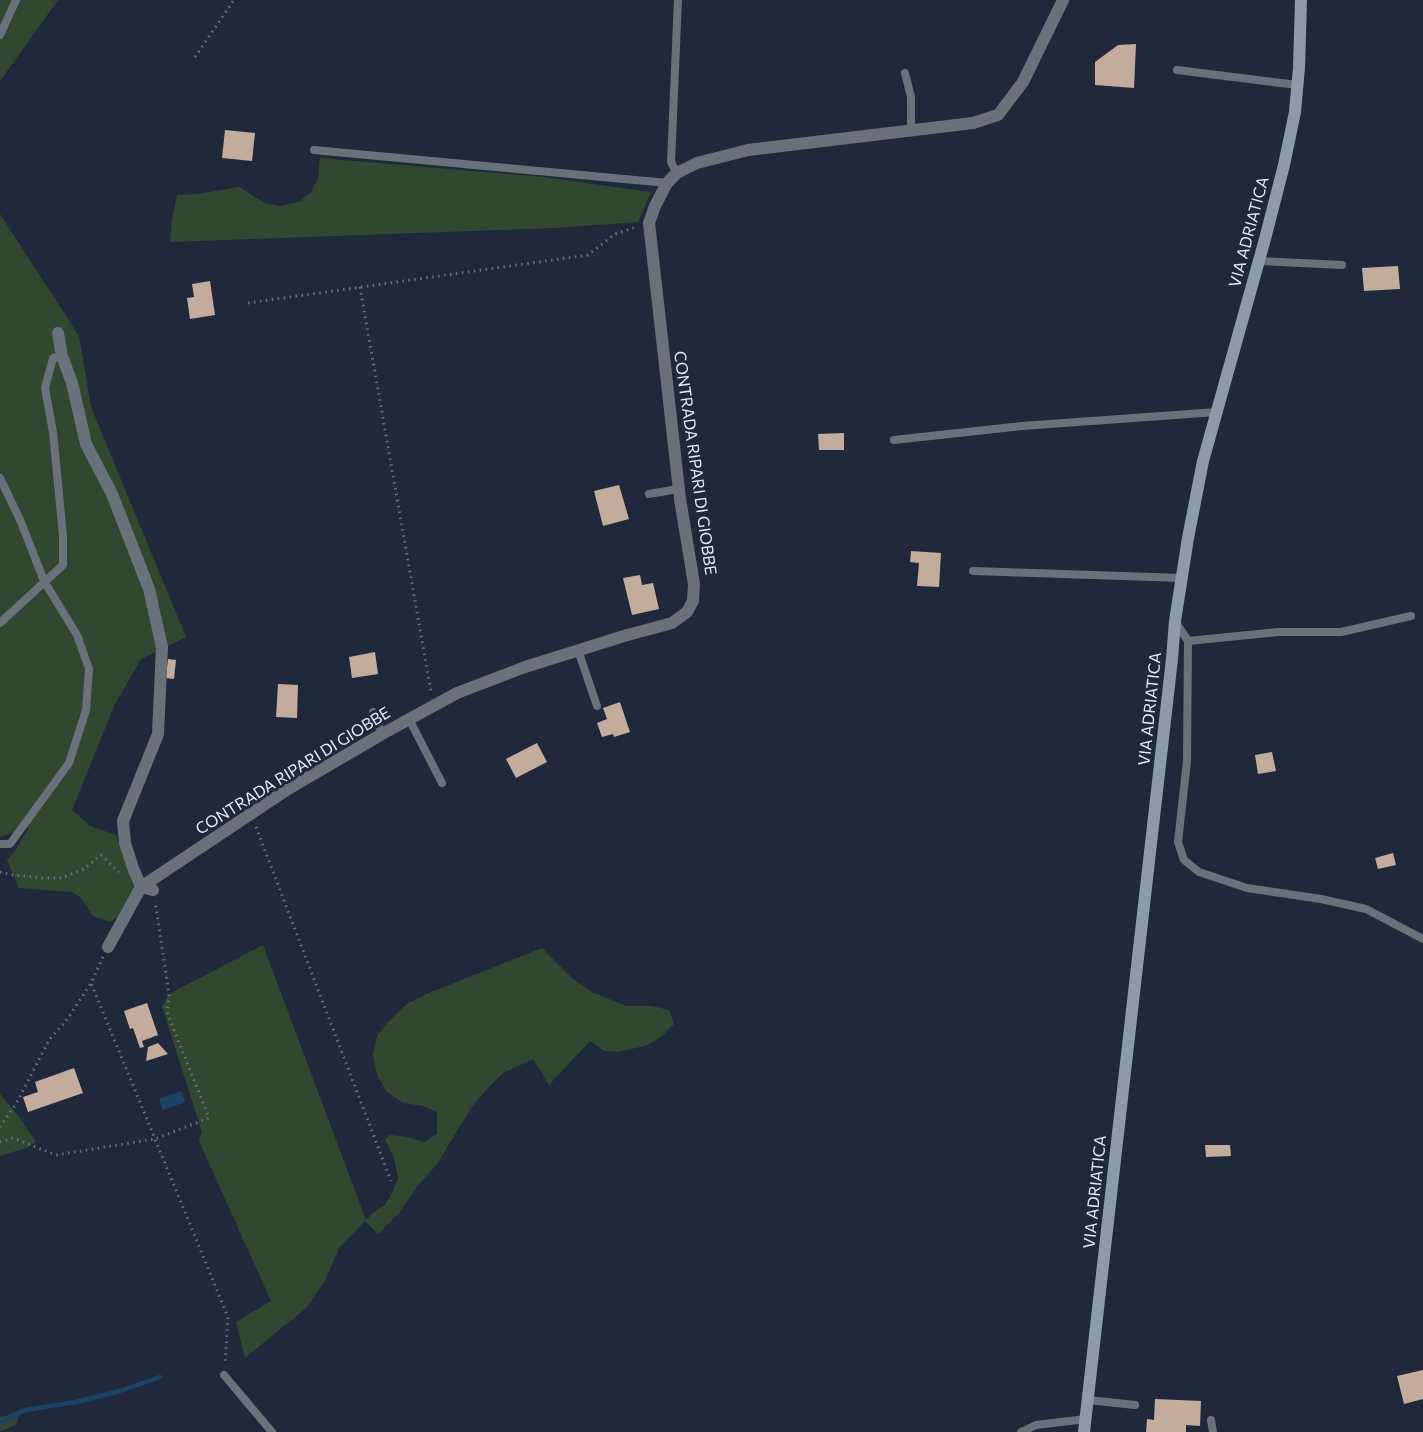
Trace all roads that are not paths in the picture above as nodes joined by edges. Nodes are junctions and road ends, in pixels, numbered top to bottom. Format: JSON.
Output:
{"nodes":[{"id":1,"x":16,"y":0,"type":"edge"},
{"id":2,"x":678,"y":0,"type":"edge"},
{"id":3,"x":1063,"y":0,"type":"edge"},
{"id":4,"x":1301,"y":0,"type":"edge"},
{"id":5,"x":0,"y":34,"type":"edge"},
{"id":6,"x":1177,"y":70,"type":"dead end"},
{"id":7,"x":905,"y":73,"type":"dead end"},
{"id":8,"x":1297,"y":85,"type":"junction"},
{"id":9,"x":911,"y":130,"type":"junction"},
{"id":10,"x":314,"y":150,"type":"dead end"},
{"id":11,"x":677,"y":173,"type":"junction"},
{"id":12,"x":667,"y":183,"type":"junction"},
{"id":13,"x":1258,"y":261,"type":"junction"},
{"id":14,"x":1341,"y":265,"type":"dead end"},
{"id":15,"x":58,"y":333,"type":"dead end"},
{"id":16,"x":62,"y":356,"type":"junction"},
{"id":17,"x":1217,"y":412,"type":"junction"},
{"id":18,"x":894,"y":440,"type":"dead end"},
{"id":19,"x":0,"y":478,"type":"edge"},
{"id":20,"x":678,"y":489,"type":"junction"},
{"id":21,"x":649,"y":494,"type":"dead end"},
{"id":22,"x":973,"y":571,"type":"dead end"},
{"id":23,"x":1182,"y":578,"type":"junction"},
{"id":24,"x":44,"y":581,"type":"junction"},
{"id":25,"x":1411,"y":616,"type":"dead end"},
{"id":26,"x":1175,"y":621,"type":"junction"},
{"id":27,"x":0,"y":623,"type":"edge"},
{"id":28,"x":1188,"y":640,"type":"junction"},
{"id":29,"x":578,"y":650,"type":"junction"},
{"id":30,"x":597,"y":706,"type":"dead end"},
{"id":31,"x":373,"y":712,"type":"dead end"},
{"id":32,"x":409,"y":719,"type":"junction"},
{"id":33,"x":382,"y":734,"type":"junction"},
{"id":34,"x":442,"y":783,"type":"dead end"},
{"id":35,"x":0,"y":844,"type":"edge"},
{"id":36,"x":144,"y":886,"type":"junction"},
{"id":37,"x":1423,"y":939,"type":"edge"},
{"id":38,"x":108,"y":947,"type":"road end"},
{"id":39,"x":224,"y":1375,"type":"road end"},
{"id":40,"x":1088,"y":1400,"type":"junction"},
{"id":41,"x":1135,"y":1405,"type":"dead end"},
{"id":42,"x":1211,"y":1420,"type":"dead end"},
{"id":43,"x":1085,"y":1426,"type":"edge"},
{"id":44,"x":272,"y":1432,"type":"edge"},
{"id":45,"x":1021,"y":1432,"type":"edge"},
{"id":46,"x":1213,"y":1432,"type":"edge"}],
"edges":[{"from":1,"to":5,"type":"lane"},
{"from":2,"to":11,"type":"lane"},
{"from":3,"to":9,"type":"street","name":"CONTRADA RIPARI DI GIOBBE"},
{"from":4,"to":8,"type":"main road","name":"VIA ADRIATICA"},
{"from":6,"to":8,"type":"lane"},
{"from":7,"to":9,"type":"lane"},
{"from":8,"to":13,"type":"main road","name":"VIA ADRIATICA"},
{"from":9,"to":11,"type":"street","name":"CONTRADA RIPARI DI GIOBBE"},
{"from":10,"to":12,"type":"lane"},
{"from":11,"to":12,"type":"street","name":"CONTRADA RIPARI DI GIOBBE"},
{"from":12,"to":20,"type":"street","name":"CONTRADA RIPARI DI GIOBBE"},
{"from":13,"to":14,"type":"lane"},
{"from":13,"to":17,"type":"main road","name":"VIA ADRIATICA"},
{"from":15,"to":16,"type":"street"},
{"from":16,"to":24,"type":"lane"},
{"from":16,"to":36,"type":"street"},
{"from":17,"to":18,"type":"lane"},
{"from":17,"to":23,"type":"main road","name":"VIA ADRIATICA"},
{"from":19,"to":24,"type":"lane"},
{"from":20,"to":21,"type":"lane"},
{"from":20,"to":29,"type":"street","name":"CONTRADA RIPARI DI GIOBBE"},
{"from":22,"to":23,"type":"lane"},
{"from":23,"to":26,"type":"main road","name":"VIA ADRIATICA"},
{"from":24,"to":27,"type":"lane"},
{"from":24,"to":35,"type":"lane"},
{"from":25,"to":28,"type":"lane"},
{"from":26,"to":28,"type":"lane"},
{"from":26,"to":40,"type":"main road","name":"VIA ADRIATICA"},
{"from":28,"to":37,"type":"lane"},
{"from":29,"to":30,"type":"lane"},
{"from":29,"to":32,"type":"street","name":"CONTRADA RIPARI DI GIOBBE"},
{"from":31,"to":33,"type":"lane"},
{"from":32,"to":33,"type":"street","name":"CONTRADA RIPARI DI GIOBBE"},
{"from":32,"to":34,"type":"lane"},
{"from":33,"to":36,"type":"street","name":"CONTRADA RIPARI DI GIOBBE"},
{"from":36,"to":38,"type":"street","name":"CONTRADA RIPARI DI GIOBBE"},
{"from":39,"to":44,"type":"lane"},
{"from":40,"to":41,"type":"lane"},
{"from":40,"to":43,"type":"main road","name":"VIA ADRIATICA"},
{"from":42,"to":46,"type":"lane"},
{"from":43,"to":45,"type":"lane"}]}
